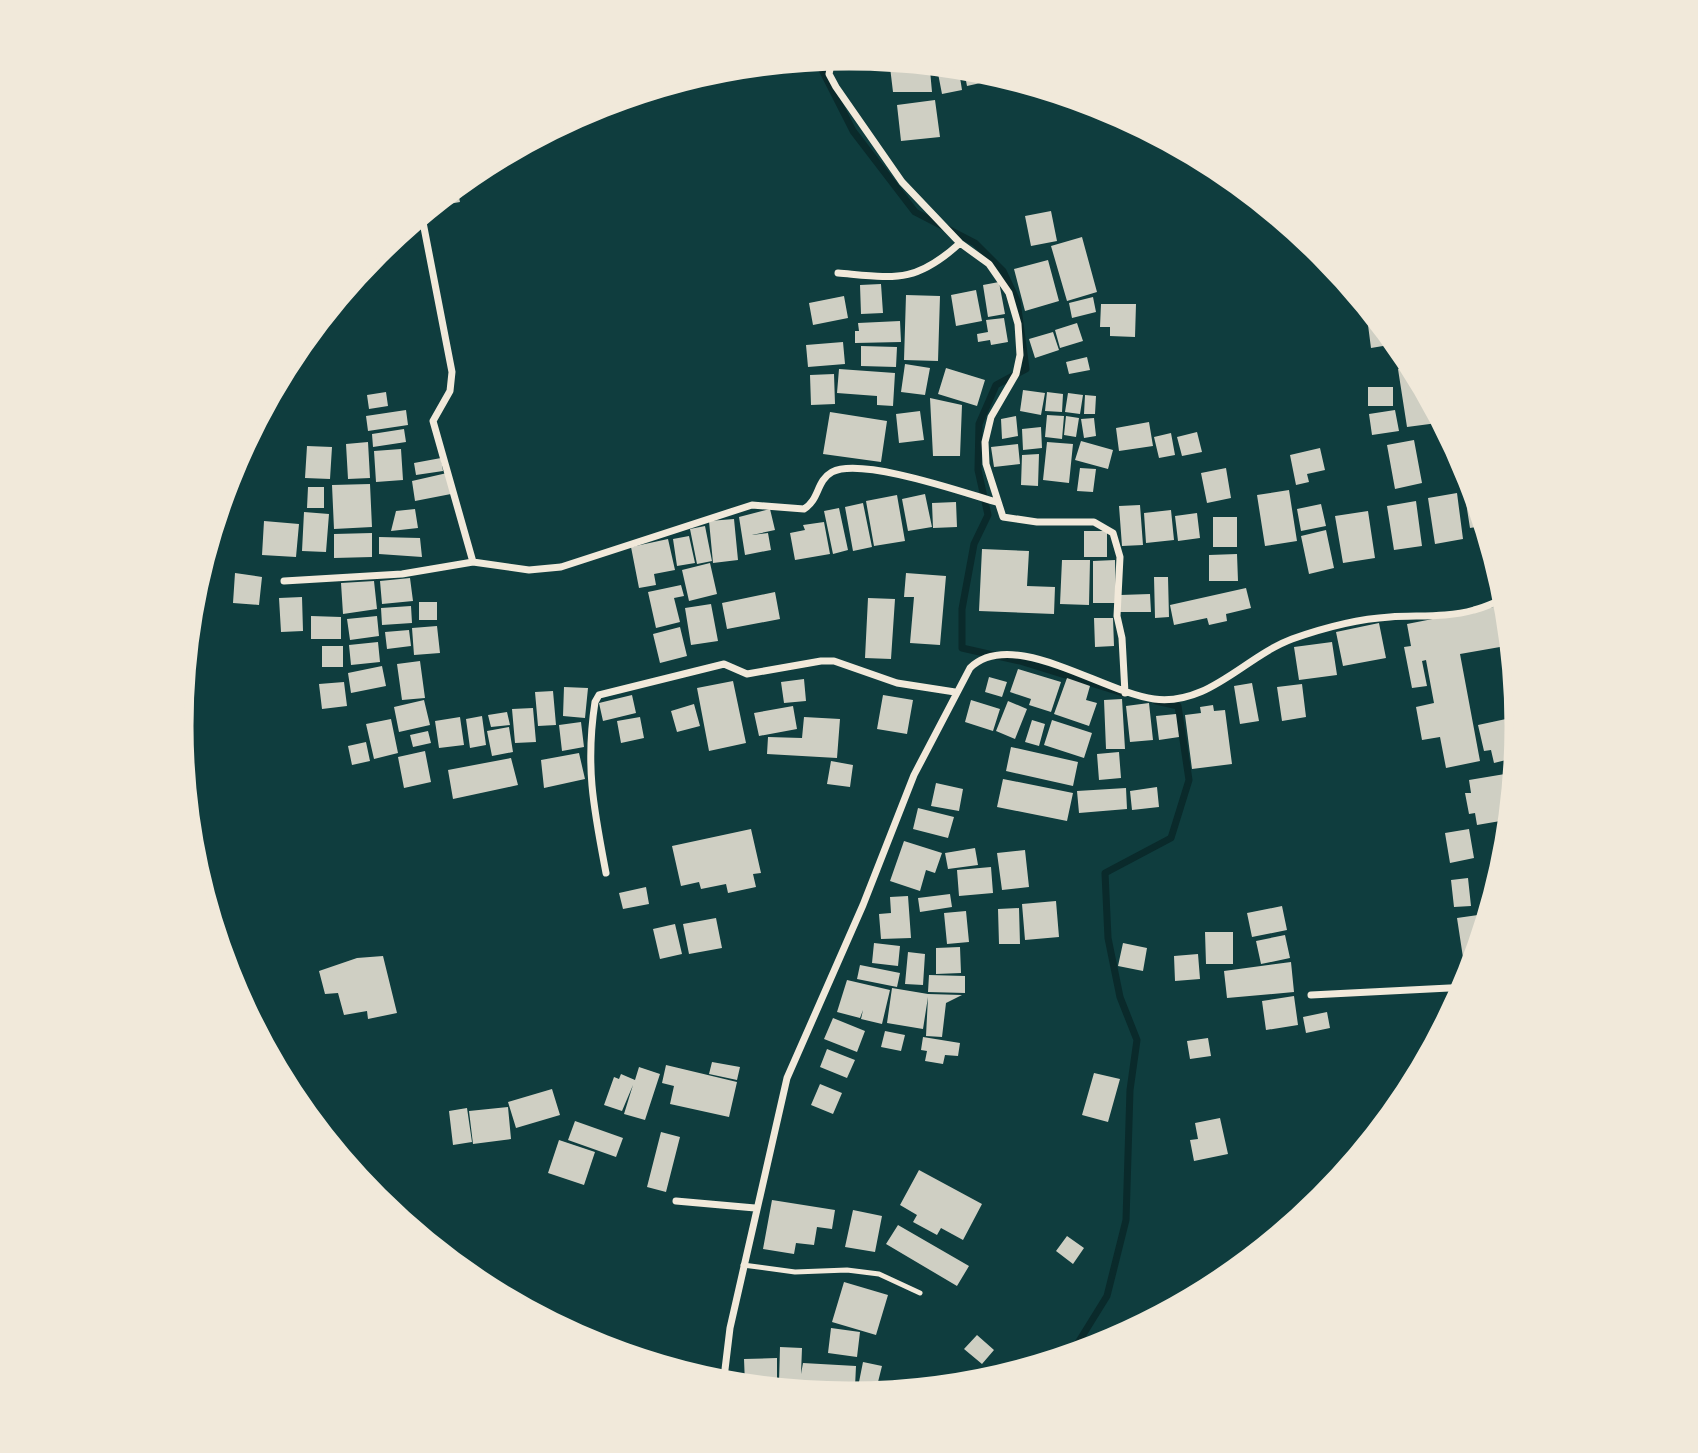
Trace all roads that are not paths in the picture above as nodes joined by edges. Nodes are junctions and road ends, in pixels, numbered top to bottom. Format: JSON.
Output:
{"nodes":[{"id":1,"x":829,"y":67,"type":"edge"},
{"id":2,"x":423,"y":223,"type":"edge"},
{"id":3,"x":960,"y":243,"type":"junction"},
{"id":4,"x":838,"y":273,"type":"dead end"},
{"id":5,"x":996,"y":502,"type":"junction"},
{"id":6,"x":473,"y":562,"type":"junction"},
{"id":7,"x":284,"y":581,"type":"dead end"},
{"id":8,"x":1497,"y":602,"type":"edge"},
{"id":9,"x":955,"y":692,"type":"junction"},
{"id":10,"x":1125,"y":692,"type":"junction"},
{"id":11,"x":606,"y":873,"type":"dead end"},
{"id":12,"x":1455,"y":988,"type":"edge"},
{"id":13,"x":1311,"y":995,"type":"dead end"},
{"id":14,"x":676,"y":1201,"type":"dead end"},
{"id":15,"x":755,"y":1208,"type":"junction"},
{"id":16,"x":743,"y":1265,"type":"junction"},
{"id":17,"x":920,"y":1293,"type":"dead end"},
{"id":18,"x":724,"y":1375,"type":"edge"}],
"edges":[{"from":1,"to":3,"type":"street"},
{"from":2,"to":6,"type":"street"},
{"from":3,"to":4,"type":"street"},
{"from":3,"to":5,"type":"street"},
{"from":5,"to":6,"type":"street"},
{"from":5,"to":10,"type":"street"},
{"from":6,"to":7,"type":"street"},
{"from":8,"to":10,"type":"street"},
{"from":9,"to":10,"type":"street"},
{"from":9,"to":11,"type":"street"},
{"from":9,"to":15,"type":"street"},
{"from":12,"to":13,"type":"street"},
{"from":14,"to":15,"type":"street"},
{"from":15,"to":16,"type":"street"},
{"from":16,"to":17,"type":"lane"},
{"from":16,"to":18,"type":"street"}]}
